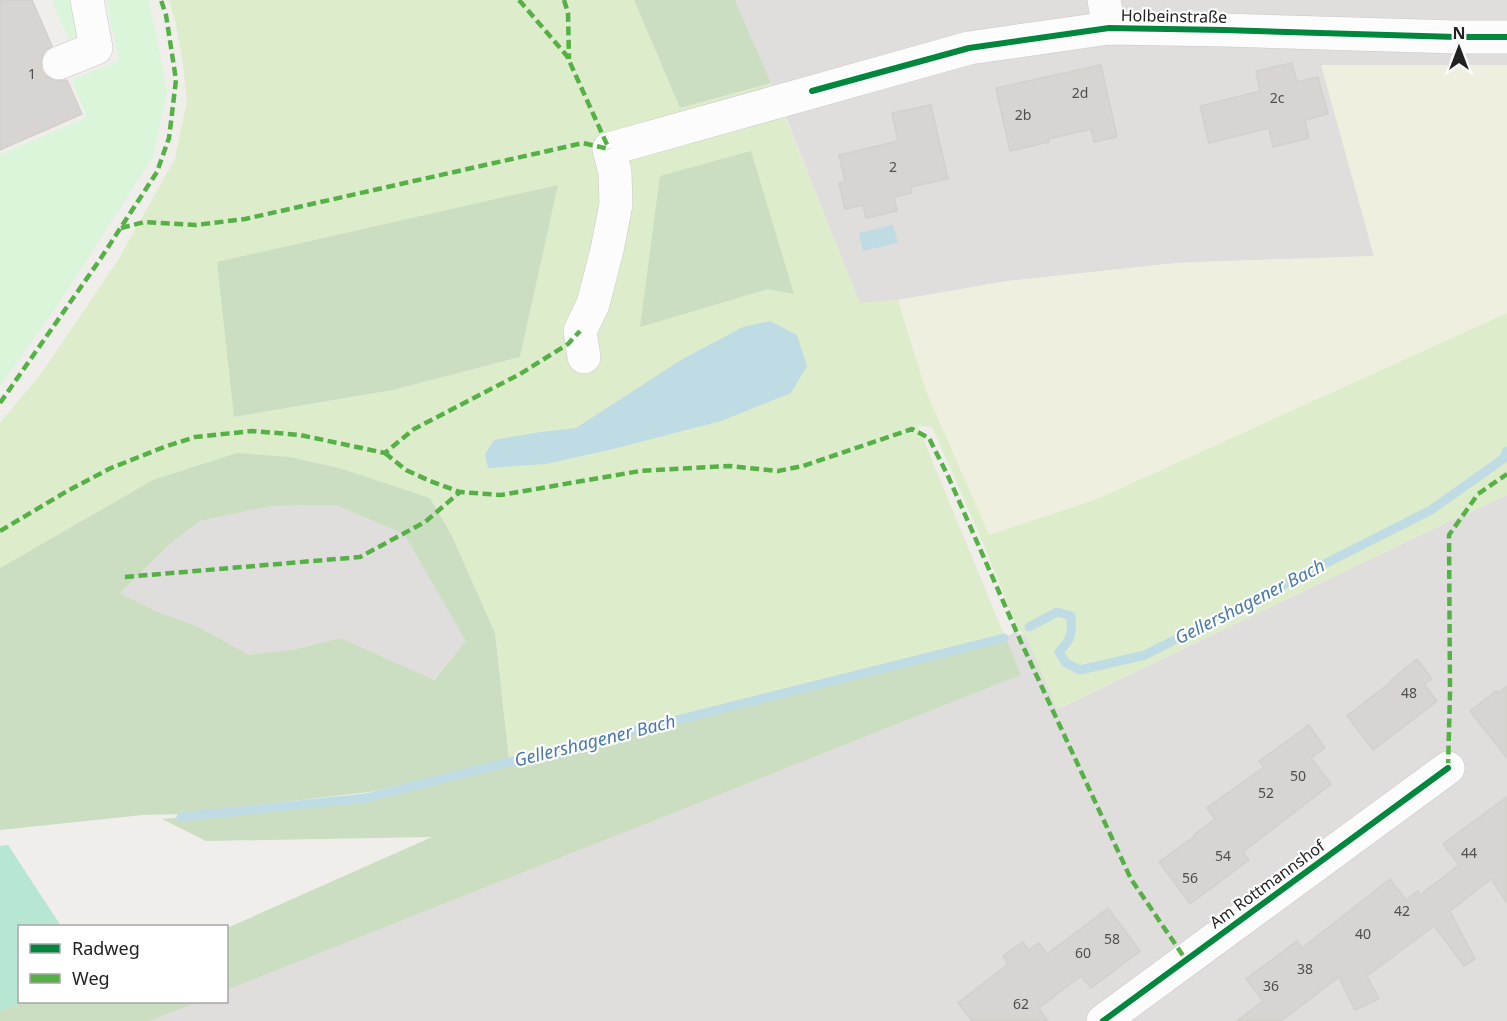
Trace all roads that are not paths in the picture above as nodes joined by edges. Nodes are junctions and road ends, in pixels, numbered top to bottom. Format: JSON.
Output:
{"nodes":[{"id":1,"x":87,"y":0,"type":"edge"},
{"id":2,"x":1106,"y":14,"type":"edge"},
{"id":3,"x":1507,"y":37,"type":"edge"},
{"id":4,"x":59,"y":63,"type":"dead end"},
{"id":5,"x":584,"y":357,"type":"dead end"},
{"id":6,"x":1448,"y":768,"type":"dead end"},
{"id":7,"x":1103,"y":1021,"type":"edge"}],
"edges":[{"from":1,"to":4,"type":"street"},
{"from":2,"to":3,"type":"street","name":"Holbeinstraße"},
{"from":2,"to":5,"type":"street","name":"Holbeinstraße"},
{"from":6,"to":7,"type":"street","name":"Am Rottmannshof"}]}
